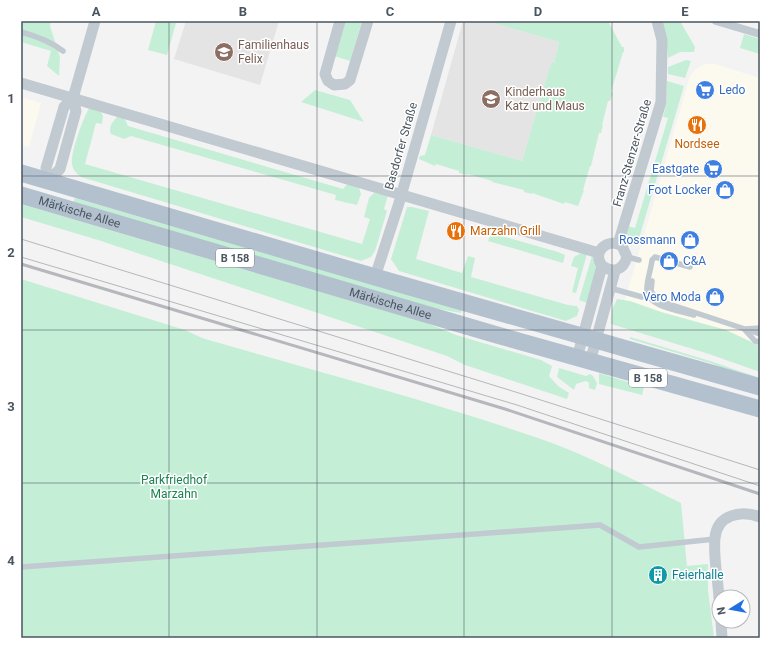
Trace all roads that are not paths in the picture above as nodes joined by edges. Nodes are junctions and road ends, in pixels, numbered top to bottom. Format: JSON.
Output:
{"nodes":[{"id":1,"x":95,"y":21,"type":"edge"},
{"id":2,"x":340,"y":21,"type":"edge"},
{"id":3,"x":368,"y":21,"type":"edge"},
{"id":4,"x":451,"y":21,"type":"edge"},
{"id":5,"x":657,"y":21,"type":"edge"},
{"id":6,"x":716,"y":21,"type":"edge"},
{"id":7,"x":21,"y":32,"type":"edge"},
{"id":8,"x":760,"y":34,"type":"edge"},
{"id":9,"x":62,"y":51,"type":"dead end"},
{"id":10,"x":21,"y":83,"type":"edge"},
{"id":11,"x":73,"y":98,"type":"junction"},
{"id":12,"x":21,"y":173,"type":"edge"},
{"id":13,"x":48,"y":181,"type":"junction"},
{"id":14,"x":21,"y":195,"type":"edge"},
{"id":15,"x":401,"y":195,"type":"junction"},
{"id":16,"x":43,"y":202,"type":"junction"},
{"id":17,"x":618,"y":244,"type":"junction"},
{"id":18,"x":599,"y":253,"type":"junction"},
{"id":19,"x":627,"y":257,"type":"junction"},
{"id":20,"x":639,"y":260,"type":"dead end"},
{"id":21,"x":602,"y":266,"type":"junction"},
{"id":22,"x":690,"y":267,"type":"dead end"},
{"id":23,"x":615,"y":271,"type":"junction"},
{"id":24,"x":375,"y":277,"type":"junction"},
{"id":25,"x":652,"y":281,"type":"dead end"},
{"id":26,"x":610,"y":288,"type":"junction"},
{"id":27,"x":642,"y":297,"type":"dead end"},
{"id":28,"x":760,"y":328,"type":"edge"},
{"id":29,"x":745,"y":330,"type":"junction"},
{"id":30,"x":760,"y":334,"type":"edge"},
{"id":31,"x":590,"y":337,"type":"junction"},
{"id":32,"x":760,"y":342,"type":"edge"},
{"id":33,"x":649,"y":354,"type":"junction"},
{"id":34,"x":584,"y":360,"type":"junction"},
{"id":35,"x":609,"y":367,"type":"junction"},
{"id":36,"x":760,"y":387,"type":"edge"},
{"id":37,"x":760,"y":409,"type":"edge"},
{"id":38,"x":760,"y":517,"type":"edge"},
{"id":39,"x":715,"y":539,"type":"junction"},
{"id":40,"x":21,"y":567,"type":"edge"},
{"id":41,"x":718,"y":589,"type":"edge"}],
"edges":[{"from":1,"to":11,"type":"street"},
{"from":2,"to":3,"type":"street"},
{"from":4,"to":15,"type":"street","name":"Basdorfer Straße"},
{"from":5,"to":17,"type":"street","name":"Franz-Stenzer-Straße"},
{"from":6,"to":8,"type":"street"},
{"from":7,"to":9,"type":"lane"},
{"from":10,"to":11,"type":"street"},
{"from":11,"to":13,"type":"street"},
{"from":11,"to":15,"type":"street"},
{"from":12,"to":13,"type":"main road","name":"Märkische Allee","number":"B 158"},
{"from":13,"to":16,"type":"main road"},
{"from":13,"to":24,"type":"main road","name":"Märkische Allee","number":"B 158"},
{"from":14,"to":16,"type":"main road","name":"Märkische Allee","number":"B 158"},
{"from":15,"to":18,"type":"street"},
{"from":15,"to":24,"type":"street","name":"Basdorfer Straße"},
{"from":16,"to":34,"type":"main road","name":"Märkische Allee","number":"B 158"},
{"from":17,"to":18,"type":"street"},
{"from":17,"to":19,"type":"street"},
{"from":18,"to":21,"type":"street"},
{"from":19,"to":20,"type":"lane"},
{"from":19,"to":23,"type":"street"},
{"from":21,"to":23,"type":"street"},
{"from":21,"to":31,"type":"street"},
{"from":22,"to":29,"type":"lane"},
{"from":23,"to":26,"type":"street"},
{"from":24,"to":31,"type":"main road","name":"Märkische Allee","number":"B 158"},
{"from":25,"to":30,"type":"lane","bridge":true},
{"from":26,"to":27,"type":"lane"},
{"from":26,"to":31,"type":"street"},
{"from":28,"to":29,"type":"lane"},
{"from":29,"to":32,"type":"lane"},
{"from":31,"to":33,"type":"main road","name":"Märkische Allee","number":"B 158"},
{"from":31,"to":34,"type":"street"},
{"from":33,"to":35,"type":"main road"},
{"from":33,"to":36,"type":"main road","name":"Märkische Allee","number":"B 158"},
{"from":34,"to":35,"type":"main road","name":"Märkische Allee","number":"B 158"},
{"from":35,"to":37,"type":"main road","name":"Märkische Allee","number":"B 158"},
{"from":38,"to":39,"type":"street"},
{"from":39,"to":40,"type":"lane"},
{"from":39,"to":41,"type":"street"}]}
